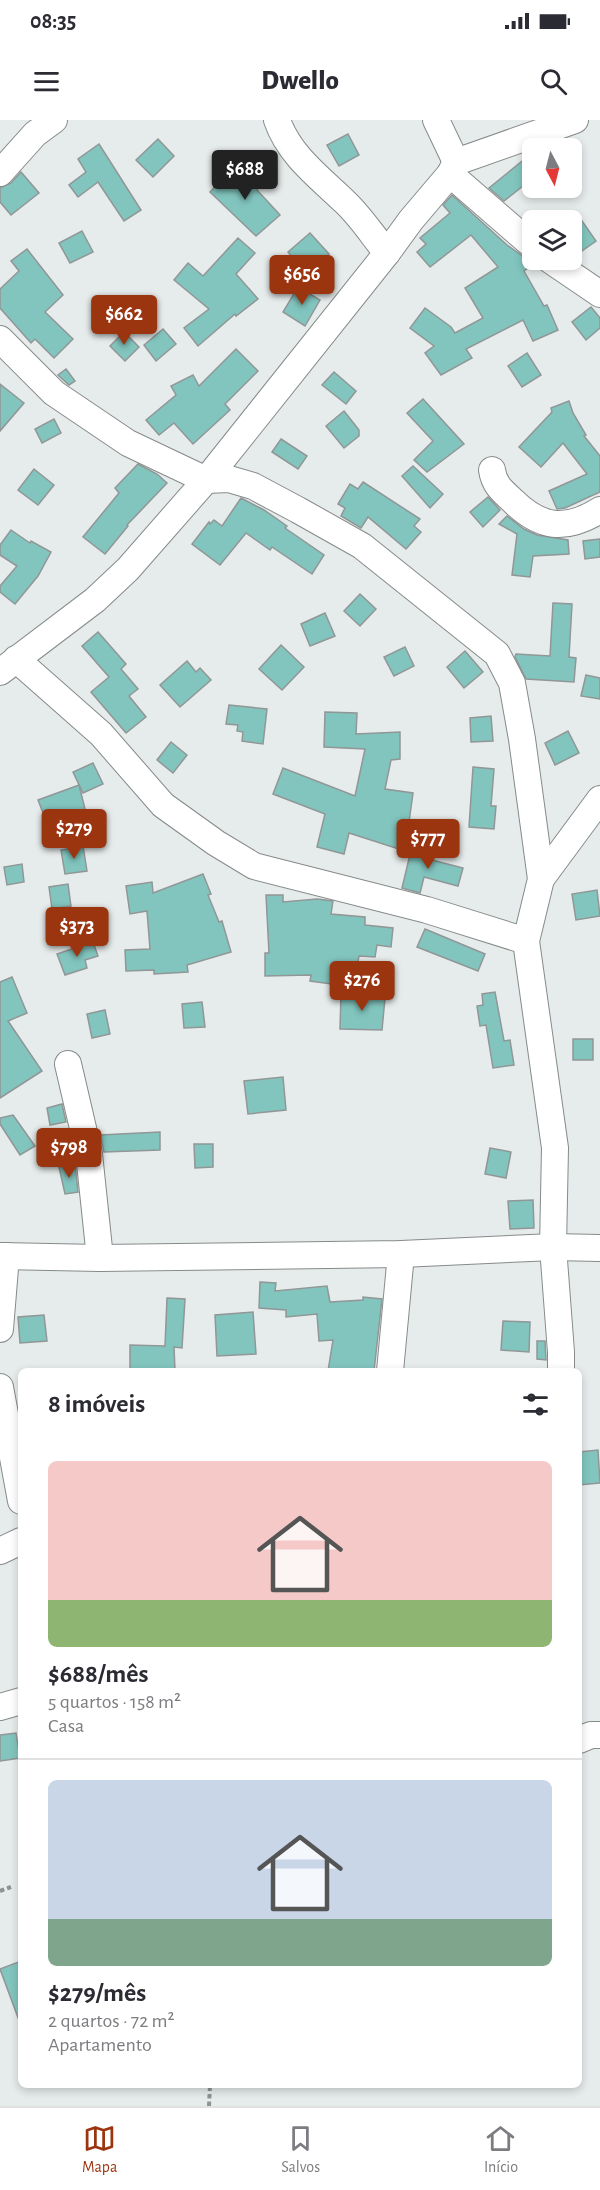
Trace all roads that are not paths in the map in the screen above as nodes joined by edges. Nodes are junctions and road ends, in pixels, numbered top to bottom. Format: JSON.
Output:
{"nodes":[{"id":1,"x":54,"y":120,"type":"edge"},
{"id":2,"x":277,"y":120,"type":"edge"},
{"id":3,"x":436,"y":120,"type":"edge"},
{"id":4,"x":575,"y":120,"type":"edge"},
{"id":5,"x":453,"y":168,"type":"junction"},
{"id":6,"x":0,"y":173,"type":"edge"},
{"id":7,"x":522,"y":235,"type":"edge"},
{"id":8,"x":387,"y":253,"type":"junction"},
{"id":9,"x":565,"y":270,"type":"edge"},
{"id":10,"x":600,"y":294,"type":"edge"},
{"id":11,"x":0,"y":339,"type":"edge"},
{"id":12,"x":492,"y":470,"type":"dead end"},
{"id":13,"x":206,"y":480,"type":"junction"},
{"id":14,"x":600,"y":510,"type":"edge"},
{"id":15,"x":8,"y":665,"type":"edge"},
{"id":16,"x":600,"y":800,"type":"edge"},
{"id":17,"x":541,"y":879,"type":"junction"},
{"id":18,"x":526,"y":941,"type":"junction"},
{"id":19,"x":68,"y":1064,"type":"dead end"},
{"id":20,"x":553,"y":1247,"type":"junction"},
{"id":21,"x":600,"y":1248,"type":"edge"},
{"id":22,"x":401,"y":1254,"type":"junction"},
{"id":23,"x":3,"y":1256,"type":"edge"},
{"id":24,"x":100,"y":1258,"type":"junction"},
{"id":25,"x":0,"y":1329,"type":"edge"},
{"id":26,"x":390,"y":1368,"type":"edge"},
{"id":27,"x":561,"y":1368,"type":"edge"},
{"id":28,"x":0,"y":1387,"type":"edge"},
{"id":29,"x":18,"y":1485,"type":"edge"},
{"id":30,"x":18,"y":1542,"type":"edge"},
{"id":31,"x":0,"y":1551,"type":"edge"},
{"id":32,"x":18,"y":1702,"type":"edge"},
{"id":33,"x":0,"y":1707,"type":"edge"},
{"id":34,"x":600,"y":1735,"type":"edge"},
{"id":35,"x":582,"y":1739,"type":"edge"}],
"edges":[{"from":1,"to":6,"type":"street"},
{"from":2,"to":8,"type":"street"},
{"from":3,"to":5,"type":"street"},
{"from":4,"to":5,"type":"street"},
{"from":5,"to":7,"type":"street"},
{"from":5,"to":8,"type":"street"},
{"from":8,"to":13,"type":"street"},
{"from":9,"to":10,"type":"street"},
{"from":11,"to":13,"type":"street"},
{"from":12,"to":14,"type":"street"},
{"from":13,"to":15,"type":"street"},
{"from":13,"to":17,"type":"street"},
{"from":15,"to":18,"type":"street"},
{"from":16,"to":17,"type":"street"},
{"from":17,"to":18,"type":"street"},
{"from":18,"to":20,"type":"street"},
{"from":19,"to":24,"type":"street"},
{"from":20,"to":21,"type":"street"},
{"from":20,"to":22,"type":"street"},
{"from":20,"to":27,"type":"street"},
{"from":22,"to":24,"type":"street"},
{"from":22,"to":26,"type":"street"},
{"from":23,"to":24,"type":"street"},
{"from":23,"to":25,"type":"street"},
{"from":28,"to":29,"type":"street"},
{"from":30,"to":31,"type":"street"},
{"from":32,"to":33,"type":"street"},
{"from":34,"to":35,"type":"street"}]}
